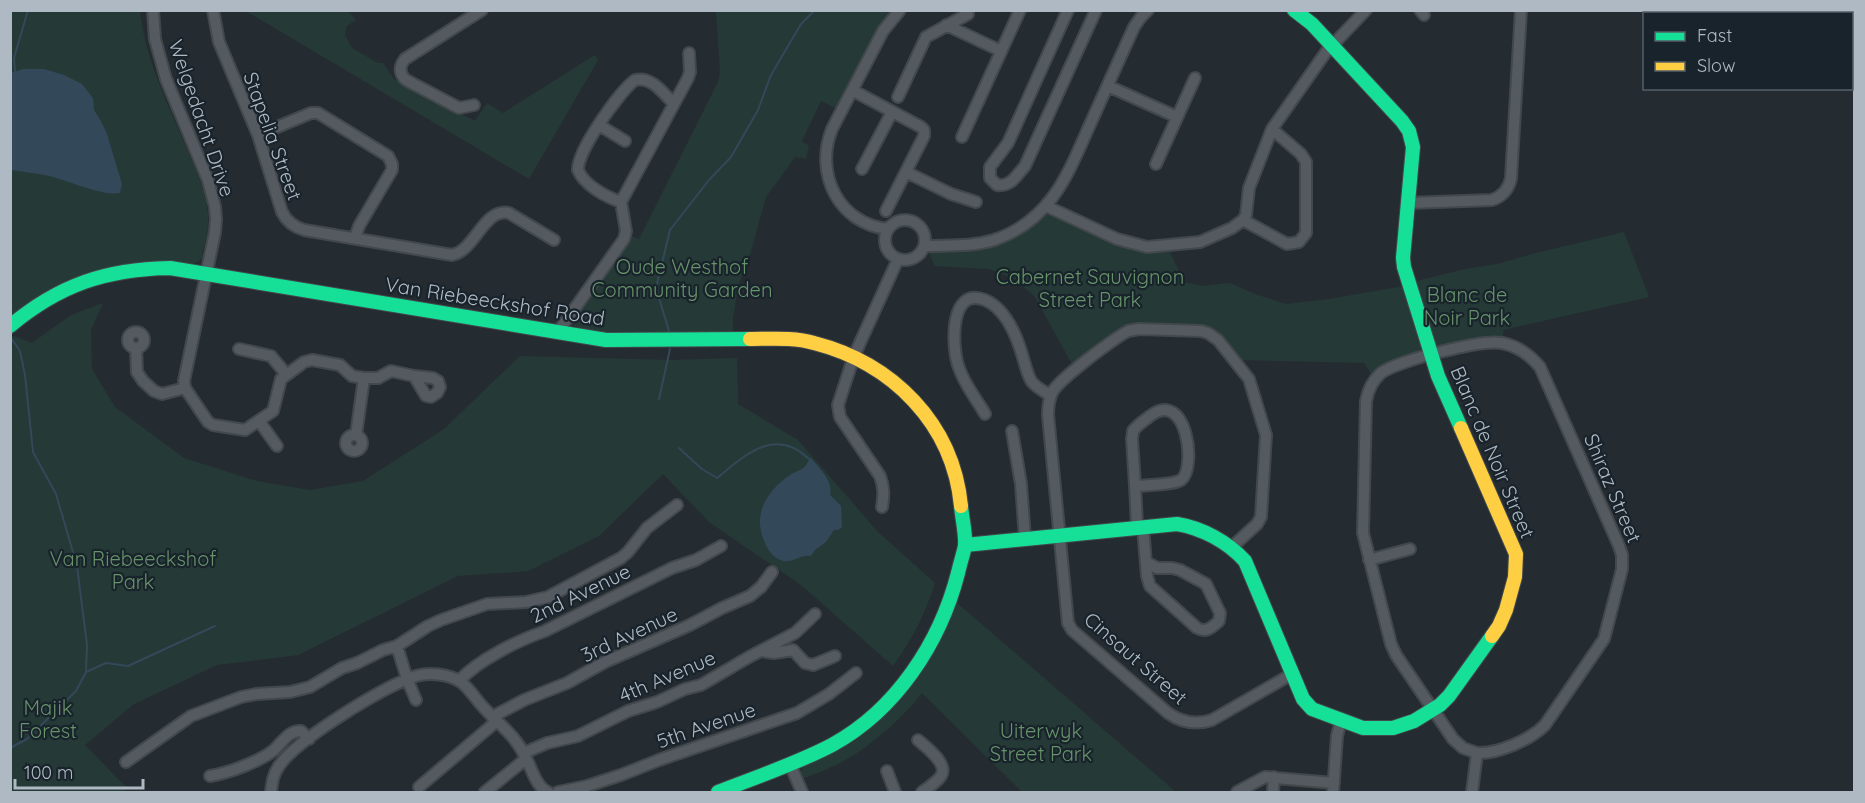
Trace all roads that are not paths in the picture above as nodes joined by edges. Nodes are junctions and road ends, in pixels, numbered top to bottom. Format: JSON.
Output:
{"nodes":[{"id":1,"x":153,"y":10,"type":"edge"},
{"id":2,"x":213,"y":10,"type":"edge"},
{"id":3,"x":482,"y":10,"type":"edge"},
{"id":4,"x":900,"y":10,"type":"edge"},
{"id":5,"x":1020,"y":10,"type":"edge"},
{"id":6,"x":1068,"y":10,"type":"edge"},
{"id":7,"x":1096,"y":10,"type":"edge"},
{"id":8,"x":1148,"y":10,"type":"edge"},
{"id":9,"x":1294,"y":10,"type":"edge"},
{"id":10,"x":1366,"y":10,"type":"edge"},
{"id":11,"x":1521,"y":10,"type":"edge"},
{"id":12,"x":968,"y":14,"type":"dead end"},
{"id":13,"x":946,"y":25,"type":"junction"},
{"id":14,"x":1332,"y":45,"type":"junction"},
{"id":15,"x":1001,"y":51,"type":"junction"},
{"id":16,"x":689,"y":53,"type":"dead end"},
{"id":17,"x":1195,"y":78,"type":"dead end"},
{"id":18,"x":1108,"y":86,"type":"junction"},
{"id":19,"x":852,"y":90,"type":"junction"},
{"id":20,"x":898,"y":97,"type":"dead end"},
{"id":21,"x":674,"y":104,"type":"junction"},
{"id":22,"x":474,"y":105,"type":"dead end"},
{"id":23,"x":892,"y":112,"type":"junction"},
{"id":24,"x":1177,"y":117,"type":"junction"},
{"id":25,"x":599,"y":125,"type":"junction"},
{"id":26,"x":1272,"y":129,"type":"junction"},
{"id":27,"x":258,"y":135,"type":"junction"},
{"id":28,"x":962,"y":137,"type":"dead end"},
{"id":29,"x":626,"y":141,"type":"dead end"},
{"id":30,"x":1156,"y":164,"type":"dead end"},
{"id":31,"x":862,"y":169,"type":"dead end"},
{"id":32,"x":906,"y":172,"type":"junction"},
{"id":33,"x":621,"y":202,"type":"junction"},
{"id":34,"x":976,"y":202,"type":"dead end"},
{"id":35,"x":1408,"y":203,"type":"junction"},
{"id":36,"x":1046,"y":206,"type":"junction"},
{"id":37,"x":886,"y":211,"type":"dead end"},
{"id":38,"x":1243,"y":220,"type":"junction"},
{"id":39,"x":888,"y":229,"type":"junction"},
{"id":40,"x":355,"y":238,"type":"junction"},
{"id":41,"x":554,"y":240,"type":"dead end"},
{"id":42,"x":925,"y":246,"type":"junction"},
{"id":43,"x":898,"y":259,"type":"junction"},
{"id":44,"x":206,"y":273,"type":"junction"},
{"id":45,"x":10,"y":326,"type":"edge"},
{"id":46,"x":558,"y":332,"type":"junction"},
{"id":47,"x":136,"y":348,"type":"dead end"},
{"id":48,"x":239,"y":349,"type":"dead end"},
{"id":49,"x":1431,"y":355,"type":"junction"},
{"id":50,"x":854,"y":356,"type":"junction"},
{"id":51,"x":286,"y":374,"type":"junction"},
{"id":52,"x":414,"y":376,"type":"dead end"},
{"id":53,"x":364,"y":378,"type":"junction"},
{"id":54,"x":185,"y":388,"type":"junction"},
{"id":55,"x":1051,"y":396,"type":"junction"},
{"id":56,"x":985,"y":414,"type":"dead end"},
{"id":57,"x":259,"y":421,"type":"junction"},
{"id":58,"x":1012,"y":431,"type":"dead end"},
{"id":59,"x":356,"y":435,"type":"dead end"},
{"id":60,"x":277,"y":446,"type":"dead end"},
{"id":61,"x":1135,"y":486,"type":"junction"},
{"id":62,"x":677,"y":505,"type":"dead end"},
{"id":63,"x":882,"y":507,"type":"dead end"},
{"id":64,"x":1140,"y":528,"type":"junction"},
{"id":65,"x":1059,"y":536,"type":"junction"},
{"id":66,"x":1025,"y":539,"type":"junction"},
{"id":67,"x":964,"y":545,"type":"junction"},
{"id":68,"x":721,"y":546,"type":"dead end"},
{"id":69,"x":1232,"y":547,"type":"junction"},
{"id":70,"x":1410,"y":549,"type":"dead end"},
{"id":71,"x":1370,"y":560,"type":"junction"},
{"id":72,"x":1146,"y":562,"type":"junction"},
{"id":73,"x":772,"y":572,"type":"dead end"},
{"id":74,"x":815,"y":614,"type":"dead end"},
{"id":75,"x":397,"y":646,"type":"junction"},
{"id":76,"x":762,"y":651,"type":"junction"},
{"id":77,"x":835,"y":656,"type":"dead end"},
{"id":78,"x":856,"y":673,"type":"dead end"},
{"id":79,"x":1292,"y":674,"type":"junction"},
{"id":80,"x":407,"y":679,"type":"junction"},
{"id":81,"x":459,"y":681,"type":"junction"},
{"id":82,"x":416,"y":700,"type":"dead end"},
{"id":83,"x":1433,"y":710,"type":"junction"},
{"id":84,"x":495,"y":719,"type":"junction"},
{"id":85,"x":1341,"y":720,"type":"junction"},
{"id":86,"x":309,"y":739,"type":"junction"},
{"id":87,"x":918,"y":740,"type":"dead end"},
{"id":88,"x":1473,"y":752,"type":"junction"},
{"id":89,"x":523,"y":757,"type":"junction"},
{"id":90,"x":126,"y":762,"type":"dead end"},
{"id":91,"x":790,"y":764,"type":"junction"},
{"id":92,"x":887,"y":771,"type":"dead end"},
{"id":93,"x":210,"y":776,"type":"dead end"},
{"id":94,"x":1274,"y":777,"type":"junction"},
{"id":95,"x":419,"y":786,"type":"dead end"},
{"id":96,"x":1334,"y":788,"type":"edge"},
{"id":97,"x":271,"y":792,"type":"edge"},
{"id":98,"x":485,"y":792,"type":"edge"},
{"id":99,"x":548,"y":792,"type":"edge"},
{"id":100,"x":558,"y":792,"type":"edge"},
{"id":101,"x":718,"y":792,"type":"edge"},
{"id":102,"x":802,"y":792,"type":"edge"},
{"id":103,"x":895,"y":792,"type":"edge"},
{"id":104,"x":922,"y":792,"type":"edge"},
{"id":105,"x":1237,"y":792,"type":"edge"},
{"id":106,"x":1273,"y":792,"type":"edge"},
{"id":107,"x":1472,"y":792,"type":"edge"}],
"edges":[{"from":1,"to":44,"type":"street","name":"Welgedacht Drive"},
{"from":2,"to":27,"type":"street","name":"Stapelia Street"},
{"from":3,"to":22,"type":"street"},
{"from":4,"to":19,"type":"street"},
{"from":5,"to":15,"type":"street"},
{"from":6,"to":7,"type":"street"},
{"from":8,"to":18,"type":"street"},
{"from":9,"to":14,"type":"street","name":"Blanc de Noir Street"},
{"from":10,"to":14,"type":"street"},
{"from":11,"to":35,"type":"street"},
{"from":12,"to":13,"type":"street"},
{"from":13,"to":15,"type":"street"},
{"from":13,"to":20,"type":"street"},
{"from":14,"to":26,"type":"street"},
{"from":14,"to":35,"type":"street","name":"Blanc de Noir Street"},
{"from":15,"to":28,"type":"street"},
{"from":16,"to":21,"type":"street"},
{"from":17,"to":24,"type":"street"},
{"from":18,"to":24,"type":"street"},
{"from":18,"to":36,"type":"street"},
{"from":19,"to":23,"type":"street"},
{"from":19,"to":39,"type":"street"},
{"from":21,"to":25,"type":"street"},
{"from":21,"to":33,"type":"street"},
{"from":23,"to":31,"type":"street"},
{"from":23,"to":32,"type":"street"},
{"from":24,"to":30,"type":"street"},
{"from":25,"to":29,"type":"street"},
{"from":25,"to":33,"type":"street"},
{"from":26,"to":38,"type":"street"},
{"from":26,"to":38,"type":"street"},
{"from":27,"to":40,"type":"street","name":"Stapelia Street"},
{"from":27,"to":40,"type":"street"},
{"from":32,"to":34,"type":"street"},
{"from":32,"to":37,"type":"street"},
{"from":33,"to":46,"type":"street"},
{"from":35,"to":49,"type":"street","name":"Blanc de Noir Street"},
{"from":36,"to":38,"type":"street"},
{"from":36,"to":42,"type":"street"},
{"from":39,"to":42,"type":"street"},
{"from":39,"to":43,"type":"street"},
{"from":40,"to":41,"type":"street","name":"Stapelia Street"},
{"from":42,"to":43,"type":"street"},
{"from":43,"to":50,"type":"street"},
{"from":44,"to":45,"type":"street","name":"Van Riebeeckshof Road"},
{"from":44,"to":46,"type":"street","name":"Van Riebeeckshof Road"},
{"from":44,"to":54,"type":"street","name":"Welgedacht Drive"},
{"from":46,"to":50,"type":"street","name":"Van Riebeeckshof Road"},
{"from":47,"to":54,"type":"street"},
{"from":48,"to":51,"type":"street"},
{"from":49,"to":71,"type":"street","name":"Shiraz Street"},
{"from":49,"to":83,"type":"street","name":"Blanc de Noir Street"},
{"from":49,"to":88,"type":"street","name":"Shiraz Street"},
{"from":50,"to":63,"type":"street"},
{"from":50,"to":67,"type":"street","name":"Van Riebeeckshof Road"},
{"from":51,"to":53,"type":"street"},
{"from":51,"to":57,"type":"street"},
{"from":52,"to":53,"type":"street"},
{"from":53,"to":59,"type":"street"},
{"from":54,"to":57,"type":"street"},
{"from":55,"to":56,"type":"street"},
{"from":55,"to":65,"type":"street","name":"Cinsaut Street"},
{"from":55,"to":69,"type":"street"},
{"from":57,"to":60,"type":"street"},
{"from":58,"to":66,"type":"street"},
{"from":61,"to":61,"type":"street"},
{"from":61,"to":64,"type":"street"},
{"from":62,"to":75,"type":"street"},
{"from":64,"to":65,"type":"street","name":"Blanc de Noir Street"},
{"from":64,"to":69,"type":"street","name":"Blanc de Noir Street"},
{"from":64,"to":72,"type":"street"},
{"from":65,"to":66,"type":"street","name":"Blanc de Noir Street"},
{"from":65,"to":79,"type":"street","name":"Cinsaut Street"},
{"from":66,"to":67,"type":"street","name":"Blanc de Noir Street"},
{"from":67,"to":91,"type":"street","name":"Van Riebeeckshof Road"},
{"from":68,"to":81,"type":"street","name":"2nd Avenue"},
{"from":69,"to":79,"type":"street","name":"Blanc de Noir Street"},
{"from":70,"to":71,"type":"street"},
{"from":71,"to":83,"type":"street","name":"Shiraz Street"},
{"from":72,"to":72,"type":"street"},
{"from":73,"to":84,"type":"street","name":"3rd Avenue"},
{"from":74,"to":76,"type":"street","name":"4th Avenue"},
{"from":75,"to":80,"type":"street"},
{"from":75,"to":90,"type":"street"},
{"from":76,"to":77,"type":"street"},
{"from":76,"to":89,"type":"street","name":"4th Avenue"},
{"from":78,"to":100,"type":"street","name":"5th Avenue"},
{"from":79,"to":85,"type":"street","name":"Blanc de Noir Street"},
{"from":80,"to":81,"type":"street"},
{"from":80,"to":82,"type":"street"},
{"from":80,"to":86,"type":"street"},
{"from":81,"to":84,"type":"street"},
{"from":83,"to":85,"type":"street","name":"Blanc de Noir Street"},
{"from":83,"to":88,"type":"street"},
{"from":84,"to":89,"type":"street"},
{"from":84,"to":95,"type":"street","name":"3rd Avenue"},
{"from":85,"to":96,"type":"street"},
{"from":86,"to":93,"type":"street"},
{"from":86,"to":97,"type":"street"},
{"from":87,"to":104,"type":"street"},
{"from":88,"to":107,"type":"street"},
{"from":89,"to":98,"type":"street"},
{"from":89,"to":99,"type":"street"},
{"from":91,"to":101,"type":"street","name":"Van Riebeeckshof Road"},
{"from":91,"to":102,"type":"street"},
{"from":92,"to":103,"type":"street"},
{"from":94,"to":96,"type":"street"},
{"from":94,"to":105,"type":"street"},
{"from":94,"to":106,"type":"street"}]}
